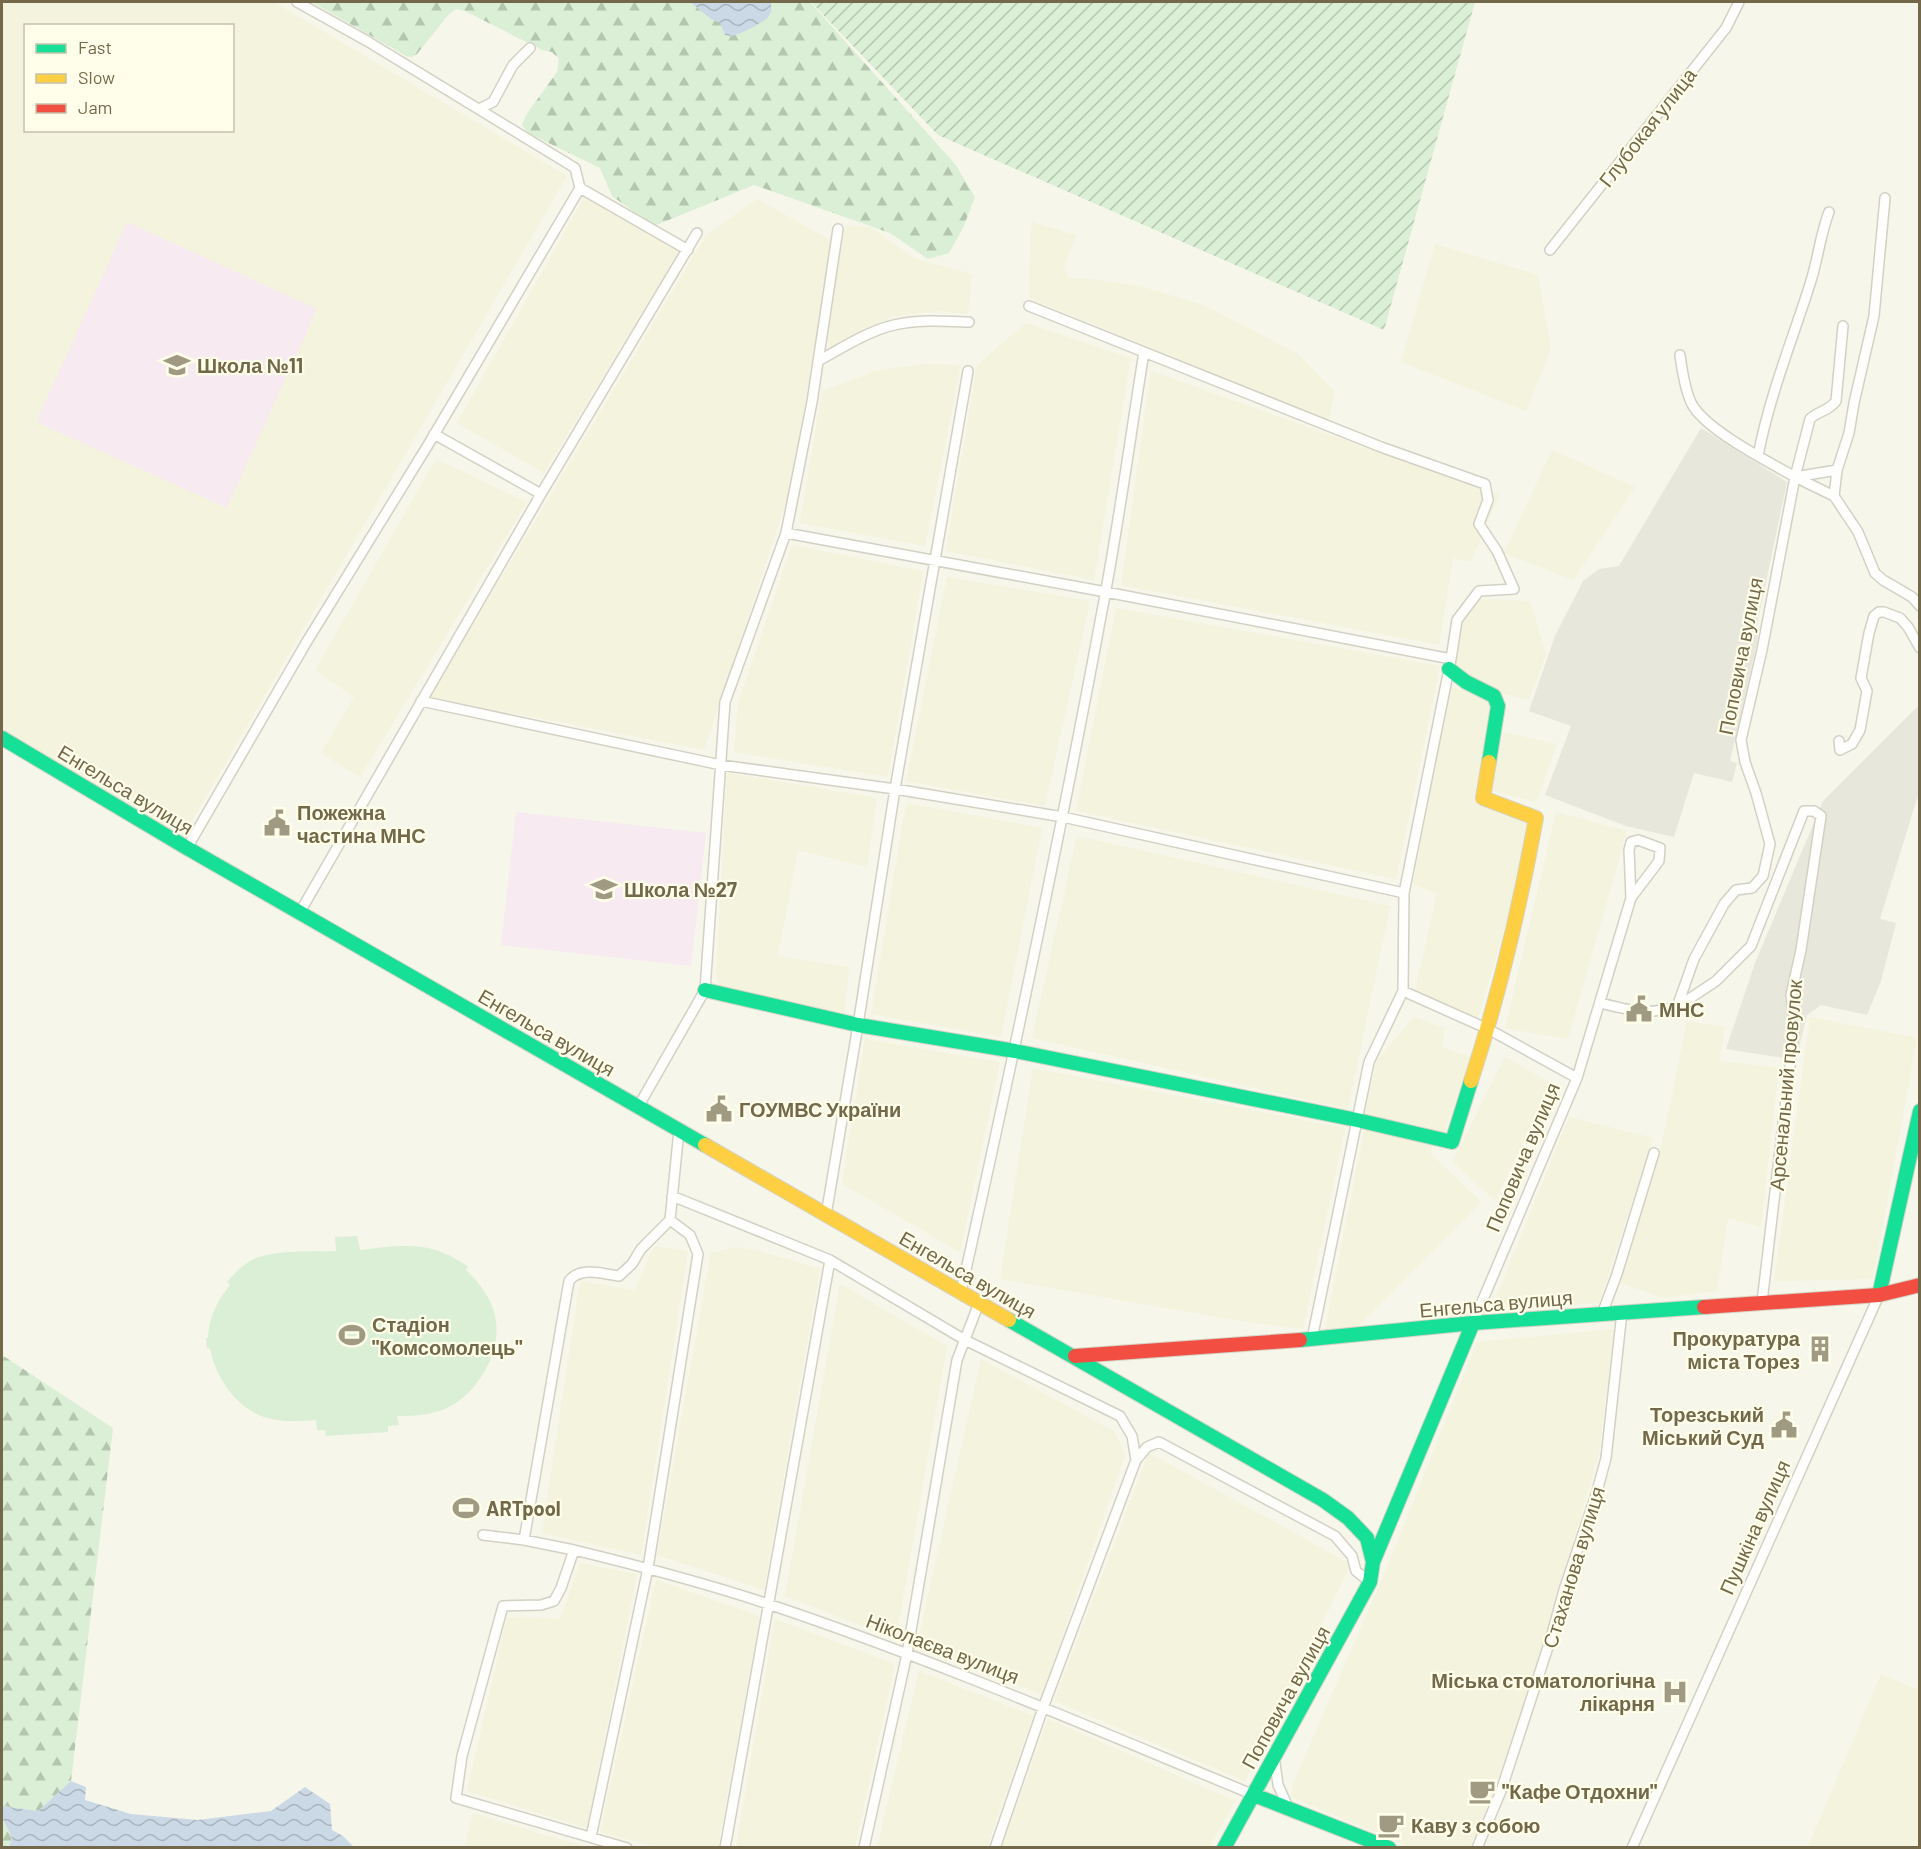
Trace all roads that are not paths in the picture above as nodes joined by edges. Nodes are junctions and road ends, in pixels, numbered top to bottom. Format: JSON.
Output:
{"nodes":[{"id":1,"x":297,"y":2,"type":"edge"},
{"id":2,"x":1739,"y":2,"type":"edge"},
{"id":3,"x":530,"y":48,"type":"dead end"},
{"id":4,"x":479,"y":109,"type":"junction"},
{"id":5,"x":580,"y":188,"type":"junction"},
{"id":6,"x":1885,"y":198,"type":"dead end"},
{"id":7,"x":1829,"y":212,"type":"dead end"},
{"id":8,"x":838,"y":229,"type":"dead end"},
{"id":9,"x":697,"y":233,"type":"dead end"},
{"id":10,"x":688,"y":250,"type":"junction"},
{"id":11,"x":1550,"y":250,"type":"dead end"},
{"id":12,"x":1029,"y":306,"type":"dead end"},
{"id":13,"x":969,"y":322,"type":"dead end"},
{"id":14,"x":1843,"y":326,"type":"dead end"},
{"id":15,"x":1144,"y":352,"type":"junction"},
{"id":16,"x":1680,"y":355,"type":"dead end"},
{"id":17,"x":818,"y":361,"type":"junction"},
{"id":18,"x":968,"y":371,"type":"dead end"},
{"id":19,"x":434,"y":434,"type":"junction"},
{"id":20,"x":1758,"y":456,"type":"junction"},
{"id":21,"x":1837,"y":470,"type":"junction"},
{"id":22,"x":1795,"y":477,"type":"junction"},
{"id":23,"x":540,"y":494,"type":"junction"},
{"id":24,"x":1834,"y":496,"type":"junction"},
{"id":25,"x":786,"y":533,"type":"junction"},
{"id":26,"x":936,"y":560,"type":"junction"},
{"id":27,"x":1106,"y":592,"type":"junction"},
{"id":28,"x":1920,"y":606,"type":"edge"},
{"id":29,"x":1920,"y":648,"type":"edge"},
{"id":30,"x":1450,"y":664,"type":"junction"},
{"id":31,"x":421,"y":701,"type":"junction"},
{"id":32,"x":2,"y":738,"type":"edge"},
{"id":33,"x":1839,"y":741,"type":"dead end"},
{"id":34,"x":721,"y":765,"type":"junction"},
{"id":35,"x":895,"y":789,"type":"junction"},
{"id":36,"x":1063,"y":818,"type":"junction"},
{"id":37,"x":187,"y":848,"type":"junction"},
{"id":38,"x":1404,"y":893,"type":"junction"},
{"id":39,"x":1631,"y":898,"type":"junction"},
{"id":40,"x":300,"y":912,"type":"junction"},
{"id":41,"x":705,"y":990,"type":"junction"},
{"id":42,"x":1403,"y":991,"type":"junction"},
{"id":43,"x":1601,"y":1003,"type":"junction"},
{"id":44,"x":1677,"y":1007,"type":"junction"},
{"id":45,"x":858,"y":1025,"type":"junction"},
{"id":46,"x":1488,"y":1029,"type":"junction"},
{"id":47,"x":1015,"y":1050,"type":"junction"},
{"id":48,"x":1576,"y":1078,"type":"junction"},
{"id":49,"x":638,"y":1107,"type":"junction"},
{"id":50,"x":1920,"y":1111,"type":"edge"},
{"id":51,"x":1357,"y":1120,"type":"junction"},
{"id":52,"x":679,"y":1130,"type":"junction"},
{"id":53,"x":1654,"y":1153,"type":"dead end"},
{"id":54,"x":672,"y":1196,"type":"junction"},
{"id":55,"x":826,"y":1215,"type":"junction"},
{"id":56,"x":670,"y":1220,"type":"junction"},
{"id":57,"x":830,"y":1260,"type":"junction"},
{"id":58,"x":1920,"y":1285,"type":"edge"},
{"id":59,"x":961,"y":1292,"type":"junction"},
{"id":60,"x":1879,"y":1295,"type":"junction"},
{"id":61,"x":1762,"y":1302,"type":"junction"},
{"id":62,"x":979,"y":1303,"type":"junction"},
{"id":63,"x":1622,"y":1312,"type":"junction"},
{"id":64,"x":1602,"y":1314,"type":"junction"},
{"id":65,"x":1473,"y":1323,"type":"junction"},
{"id":66,"x":1312,"y":1339,"type":"junction"},
{"id":67,"x":965,"y":1340,"type":"junction"},
{"id":68,"x":1075,"y":1356,"type":"junction"},
{"id":69,"x":1136,"y":1460,"type":"junction"},
{"id":70,"x":483,"y":1534,"type":"dead end"},
{"id":71,"x":524,"y":1540,"type":"junction"},
{"id":72,"x":574,"y":1550,"type":"junction"},
{"id":73,"x":1373,"y":1562,"type":"junction"},
{"id":74,"x":648,"y":1568,"type":"junction"},
{"id":75,"x":1370,"y":1582,"type":"junction"},
{"id":76,"x":770,"y":1605,"type":"junction"},
{"id":77,"x":907,"y":1654,"type":"junction"},
{"id":78,"x":1043,"y":1708,"type":"junction"},
{"id":79,"x":1274,"y":1756,"type":"junction"},
{"id":80,"x":1254,"y":1795,"type":"junction"},
{"id":81,"x":1288,"y":1808,"type":"junction"},
{"id":82,"x":591,"y":1837,"type":"junction"},
{"id":83,"x":627,"y":1848,"type":"edge"},
{"id":84,"x":725,"y":1848,"type":"edge"},
{"id":85,"x":864,"y":1848,"type":"edge"},
{"id":86,"x":995,"y":1848,"type":"edge"},
{"id":87,"x":1224,"y":1848,"type":"edge"},
{"id":88,"x":1389,"y":1848,"type":"edge"},
{"id":89,"x":1477,"y":1848,"type":"edge"},
{"id":90,"x":1632,"y":1848,"type":"edge"}],
"edges":[{"from":1,"to":4,"type":"street"},
{"from":2,"to":11,"type":"street","name":"Глубокая улица"},
{"from":3,"to":4,"type":"street"},
{"from":4,"to":5,"type":"street"},
{"from":5,"to":10,"type":"street"},
{"from":5,"to":19,"type":"street"},
{"from":6,"to":21,"type":"street"},
{"from":7,"to":20,"type":"street"},
{"from":8,"to":17,"type":"street"},
{"from":9,"to":10,"type":"street"},
{"from":10,"to":23,"type":"street"},
{"from":12,"to":15,"type":"street"},
{"from":13,"to":17,"type":"street"},
{"from":14,"to":22,"type":"street","name":"Поповича вулиця"},
{"from":15,"to":27,"type":"street"},
{"from":15,"to":30,"type":"street"},
{"from":16,"to":20,"type":"street"},
{"from":17,"to":25,"type":"street"},
{"from":18,"to":26,"type":"street"},
{"from":19,"to":23,"type":"street"},
{"from":19,"to":37,"type":"street"},
{"from":20,"to":22,"type":"street"},
{"from":21,"to":22,"type":"street"},
{"from":21,"to":24,"type":"street"},
{"from":22,"to":24,"type":"street"},
{"from":22,"to":44,"type":"street","name":"Поповича вулиця"},
{"from":23,"to":31,"type":"street"},
{"from":24,"to":28,"type":"street"},
{"from":25,"to":26,"type":"street"},
{"from":25,"to":34,"type":"street"},
{"from":26,"to":27,"type":"street"},
{"from":26,"to":35,"type":"street"},
{"from":27,"to":30,"type":"street"},
{"from":27,"to":36,"type":"street"},
{"from":29,"to":33,"type":"street"},
{"from":30,"to":38,"type":"street"},
{"from":30,"to":46,"type":"street"},
{"from":31,"to":34,"type":"street"},
{"from":31,"to":40,"type":"street"},
{"from":32,"to":37,"type":"street","name":"Енгельса вулиця"},
{"from":34,"to":35,"type":"street"},
{"from":34,"to":41,"type":"street"},
{"from":35,"to":36,"type":"street"},
{"from":35,"to":45,"type":"street"},
{"from":36,"to":38,"type":"street"},
{"from":36,"to":47,"type":"street"},
{"from":37,"to":40,"type":"street","name":"Енгельса вулиця"},
{"from":38,"to":42,"type":"street"},
{"from":39,"to":39,"type":"street","name":"Поповича вулиця"},
{"from":39,"to":43,"type":"street","name":"Поповича вулиця"},
{"from":40,"to":49,"type":"street","name":"Енгельса вулиця"},
{"from":41,"to":45,"type":"street"},
{"from":41,"to":49,"type":"street"},
{"from":42,"to":46,"type":"street"},
{"from":42,"to":51,"type":"street"},
{"from":43,"to":44,"type":"street"},
{"from":43,"to":48,"type":"street","name":"Поповича вулиця"},
{"from":44,"to":61,"type":"street","name":"Арсенальний провулок"},
{"from":45,"to":47,"type":"street"},
{"from":45,"to":55,"type":"street"},
{"from":46,"to":48,"type":"street"},
{"from":46,"to":51,"type":"street"},
{"from":47,"to":51,"type":"street"},
{"from":47,"to":59,"type":"street"},
{"from":48,"to":65,"type":"street","name":"Поповича вулиця"},
{"from":49,"to":52,"type":"street","name":"Енгельса вулиця"},
{"from":50,"to":60,"type":"street","name":"Пушкіна вулиця"},
{"from":51,"to":66,"type":"street"},
{"from":52,"to":54,"type":"street"},
{"from":52,"to":55,"type":"street","name":"Енгельса вулиця"},
{"from":53,"to":64,"type":"street"},
{"from":54,"to":56,"type":"street"},
{"from":54,"to":57,"type":"street"},
{"from":55,"to":59,"type":"street","name":"Енгельса вулиця"},
{"from":56,"to":71,"type":"street"},
{"from":56,"to":74,"type":"street"},
{"from":57,"to":67,"type":"street"},
{"from":57,"to":76,"type":"street"},
{"from":58,"to":60,"type":"street","name":"Енгельса вулиця"},
{"from":59,"to":62,"type":"street","name":"Енгельса вулиця"},
{"from":60,"to":61,"type":"street","name":"Енгельса вулиця"},
{"from":60,"to":90,"type":"street","name":"Пушкіна вулиця"},
{"from":61,"to":63,"type":"street","name":"Енгельса вулиця"},
{"from":62,"to":67,"type":"street"},
{"from":62,"to":68,"type":"street","name":"Енгельса вулиця"},
{"from":63,"to":64,"type":"street","name":"Енгельса вулиця"},
{"from":63,"to":89,"type":"street","name":"Стаханова вулиця"},
{"from":64,"to":65,"type":"street","name":"Енгельса вулиця"},
{"from":65,"to":66,"type":"street","name":"Енгельса вулиця"},
{"from":65,"to":73,"type":"street"},
{"from":66,"to":68,"type":"street","name":"Енгельса вулиця"},
{"from":67,"to":69,"type":"street"},
{"from":67,"to":77,"type":"street"},
{"from":68,"to":73,"type":"street","name":"Енгельса вулиця"},
{"from":69,"to":75,"type":"street"},
{"from":69,"to":78,"type":"street"},
{"from":70,"to":71,"type":"street","name":"Ніколаєва вулиця"},
{"from":71,"to":72,"type":"street","name":"Ніколаєва вулиця"},
{"from":72,"to":74,"type":"street","name":"Ніколаєва вулиця"},
{"from":72,"to":82,"type":"street"},
{"from":73,"to":75,"type":"street","name":"Поповича вулиця"},
{"from":74,"to":76,"type":"street","name":"Ніколаєва вулиця"},
{"from":74,"to":82,"type":"street"},
{"from":75,"to":79,"type":"street","name":"Поповича вулиця"},
{"from":76,"to":77,"type":"street","name":"Ніколаєва вулиця"},
{"from":76,"to":84,"type":"street"},
{"from":77,"to":78,"type":"street","name":"Ніколаєва вулиця"},
{"from":77,"to":85,"type":"street"},
{"from":78,"to":80,"type":"street","name":"Ніколаєва вулиця"},
{"from":78,"to":86,"type":"street"},
{"from":79,"to":80,"type":"street","name":"Поповича вулиця"},
{"from":79,"to":81,"type":"street"},
{"from":80,"to":81,"type":"street","name":"Ніколаєва вулиця"},
{"from":80,"to":87,"type":"street","name":"Поповича вулиця"},
{"from":81,"to":88,"type":"street","name":"Ніколаєва вулиця"},
{"from":82,"to":83,"type":"street"}]}
